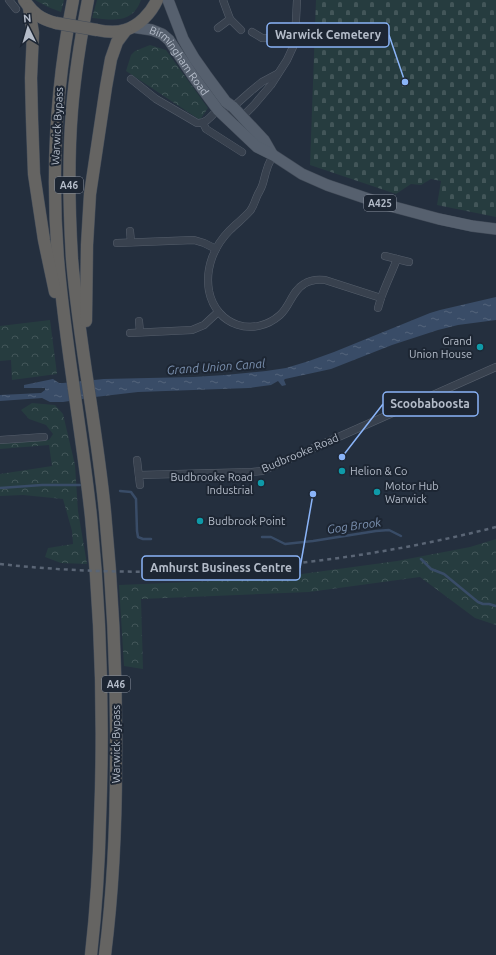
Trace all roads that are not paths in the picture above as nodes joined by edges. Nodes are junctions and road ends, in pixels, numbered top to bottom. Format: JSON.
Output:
{"nodes":[{"id":1,"x":9,"y":0,"type":"edge"},
{"id":2,"x":73,"y":0,"type":"edge"},
{"id":3,"x":88,"y":0,"type":"edge"},
{"id":4,"x":157,"y":0,"type":"edge"},
{"id":5,"x":168,"y":0,"type":"edge"},
{"id":6,"x":223,"y":0,"type":"edge"},
{"id":7,"x":297,"y":0,"type":"edge"},
{"id":8,"x":23,"y":6,"type":"edge"},
{"id":9,"x":230,"y":19,"type":"junction"},
{"id":10,"x":218,"y":28,"type":"dead end"},
{"id":11,"x":129,"y":29,"type":"junction"},
{"id":12,"x":241,"y":30,"type":"dead end"},
{"id":13,"x":252,"y":32,"type":"dead end"},
{"id":14,"x":295,"y":39,"type":"junction"},
{"id":15,"x":278,"y":72,"type":"junction"},
{"id":16,"x":131,"y":79,"type":"dead end"},
{"id":17,"x":230,"y":104,"type":"junction"},
{"id":18,"x":218,"y":110,"type":"junction"},
{"id":19,"x":242,"y":117,"type":"junction"},
{"id":20,"x":228,"y":119,"type":"junction"},
{"id":21,"x":203,"y":123,"type":"junction"},
{"id":22,"x":243,"y":144,"type":"dead end"},
{"id":23,"x":273,"y":154,"type":"junction"},
{"id":24,"x":496,"y":229,"type":"edge"},
{"id":25,"x":130,"y":231,"type":"dead end"},
{"id":26,"x":131,"y":242,"type":"junction"},
{"id":27,"x":117,"y":243,"type":"dead end"},
{"id":28,"x":216,"y":249,"type":"junction"},
{"id":29,"x":385,"y":256,"type":"dead end"},
{"id":30,"x":397,"y":259,"type":"junction"},
{"id":31,"x":409,"y":262,"type":"dead end"},
{"id":32,"x":381,"y":298,"type":"junction"},
{"id":33,"x":378,"y":308,"type":"dead end"},
{"id":34,"x":218,"y":312,"type":"junction"},
{"id":35,"x":139,"y":321,"type":"dead end"},
{"id":36,"x":140,"y":332,"type":"junction"},
{"id":37,"x":130,"y":333,"type":"dead end"},
{"id":38,"x":70,"y":359,"type":"junction"},
{"id":39,"x":85,"y":366,"type":"junction"},
{"id":40,"x":496,"y":367,"type":"edge"},
{"id":41,"x":44,"y":437,"type":"dead end"},
{"id":42,"x":0,"y":440,"type":"edge"},
{"id":43,"x":137,"y":460,"type":"dead end"},
{"id":44,"x":139,"y":474,"type":"junction"},
{"id":45,"x":140,"y":486,"type":"dead end"},
{"id":46,"x":91,"y":955,"type":"edge"},
{"id":47,"x":106,"y":955,"type":"edge"}],
"edges":[{"from":1,"to":8,"type":"street"},
{"from":2,"to":38,"type":"highway","name":"Warwick Bypass","number":"A46"},
{"from":3,"to":39,"type":"highway","name":"Warwick Bypass","number":"A46"},
{"from":4,"to":11,"type":"highway"},
{"from":5,"to":17,"type":"main road","name":"Birmingham Road","number":"A425"},
{"from":6,"to":9,"type":"street"},
{"from":7,"to":14,"type":"street"},
{"from":8,"to":11,"type":"highway","bridge":true},
{"from":8,"to":38,"type":"highway"},
{"from":9,"to":10,"type":"street"},
{"from":9,"to":12,"type":"street"},
{"from":11,"to":18,"type":"main road","name":"Birmingham Road","number":"A425"},
{"from":11,"to":39,"type":"highway"},
{"from":13,"to":14,"type":"street"},
{"from":14,"to":15,"type":"street"},
{"from":15,"to":17,"type":"street"},
{"from":15,"to":19,"type":"street"},
{"from":16,"to":21,"type":"street"},
{"from":17,"to":18,"type":"street","name":"Birmingham Road"},
{"from":17,"to":19,"type":"main road","name":"Birmingham Road","number":"A425"},
{"from":17,"to":20,"type":"street"},
{"from":18,"to":20,"type":"main road","name":"Birmingham Road","number":"A425"},
{"from":18,"to":21,"type":"street","name":"Birmingham Road"},
{"from":19,"to":20,"type":"street"},
{"from":19,"to":23,"type":"main road","name":"Birmingham Road","number":"A425"},
{"from":20,"to":23,"type":"main road","name":"Birmingham Road","number":"A425"},
{"from":21,"to":22,"type":"street"},
{"from":23,"to":24,"type":"main road","name":"Birmingham Road","number":"A425"},
{"from":23,"to":28,"type":"street"},
{"from":25,"to":26,"type":"street"},
{"from":26,"to":27,"type":"street"},
{"from":26,"to":28,"type":"street"},
{"from":28,"to":34,"type":"street"},
{"from":29,"to":30,"type":"street"},
{"from":30,"to":31,"type":"street"},
{"from":30,"to":32,"type":"street"},
{"from":32,"to":33,"type":"street"},
{"from":32,"to":34,"type":"street"},
{"from":34,"to":36,"type":"street"},
{"from":35,"to":36,"type":"street"},
{"from":36,"to":37,"type":"street"},
{"from":38,"to":46,"type":"highway","name":"Warwick Bypass","number":"A46"},
{"from":39,"to":47,"type":"highway","name":"Warwick Bypass","number":"A46"},
{"from":40,"to":44,"type":"street","name":"Budbrooke Road"},
{"from":41,"to":42,"type":"street"},
{"from":43,"to":44,"type":"street"},
{"from":44,"to":45,"type":"street"}]}
